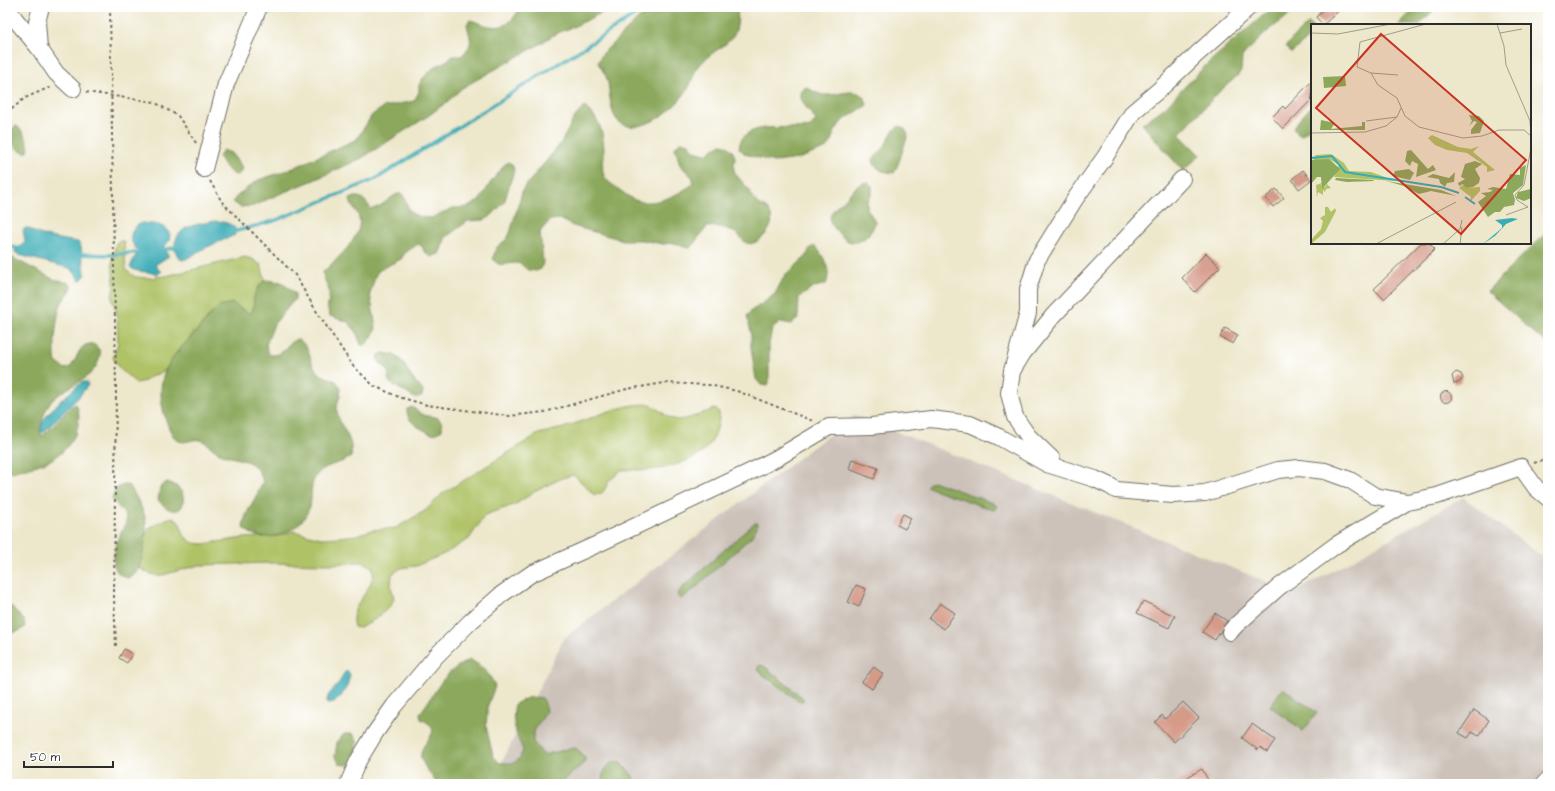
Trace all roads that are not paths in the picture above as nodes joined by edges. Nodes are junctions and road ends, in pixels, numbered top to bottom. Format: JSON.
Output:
{"nodes":[{"id":1,"x":7,"y":7,"type":"edge"},
{"id":2,"x":41,"y":7,"type":"edge"},
{"id":3,"x":259,"y":7,"type":"edge"},
{"id":4,"x":1249,"y":7,"type":"edge"},
{"id":5,"x":40,"y":48,"type":"junction"},
{"id":6,"x":73,"y":89,"type":"road end"},
{"id":7,"x":204,"y":169,"type":"road end"},
{"id":8,"x":1182,"y":179,"type":"dead end"},
{"id":9,"x":1012,"y":371,"type":"junction"},
{"id":10,"x":1068,"y":470,"type":"junction"},
{"id":11,"x":1548,"y":498,"type":"edge"},
{"id":12,"x":1407,"y":502,"type":"junction"},
{"id":13,"x":1230,"y":632,"type":"dead end"},
{"id":14,"x":1548,"y":780,"type":"edge"},
{"id":15,"x":348,"y":784,"type":"edge"},
{"id":16,"x":1544,"y":784,"type":"edge"}],
"edges":[{"from":1,"to":5,"type":"street"},
{"from":2,"to":5,"type":"street"},
{"from":3,"to":7,"type":"street"},
{"from":4,"to":9,"type":"street"},
{"from":5,"to":6,"type":"street"},
{"from":8,"to":9,"type":"street"},
{"from":9,"to":10,"type":"street"},
{"from":10,"to":12,"type":"street"},
{"from":10,"to":15,"type":"street"},
{"from":11,"to":12,"type":"street"},
{"from":12,"to":13,"type":"street"},
{"from":14,"to":16,"type":"street"}]}
